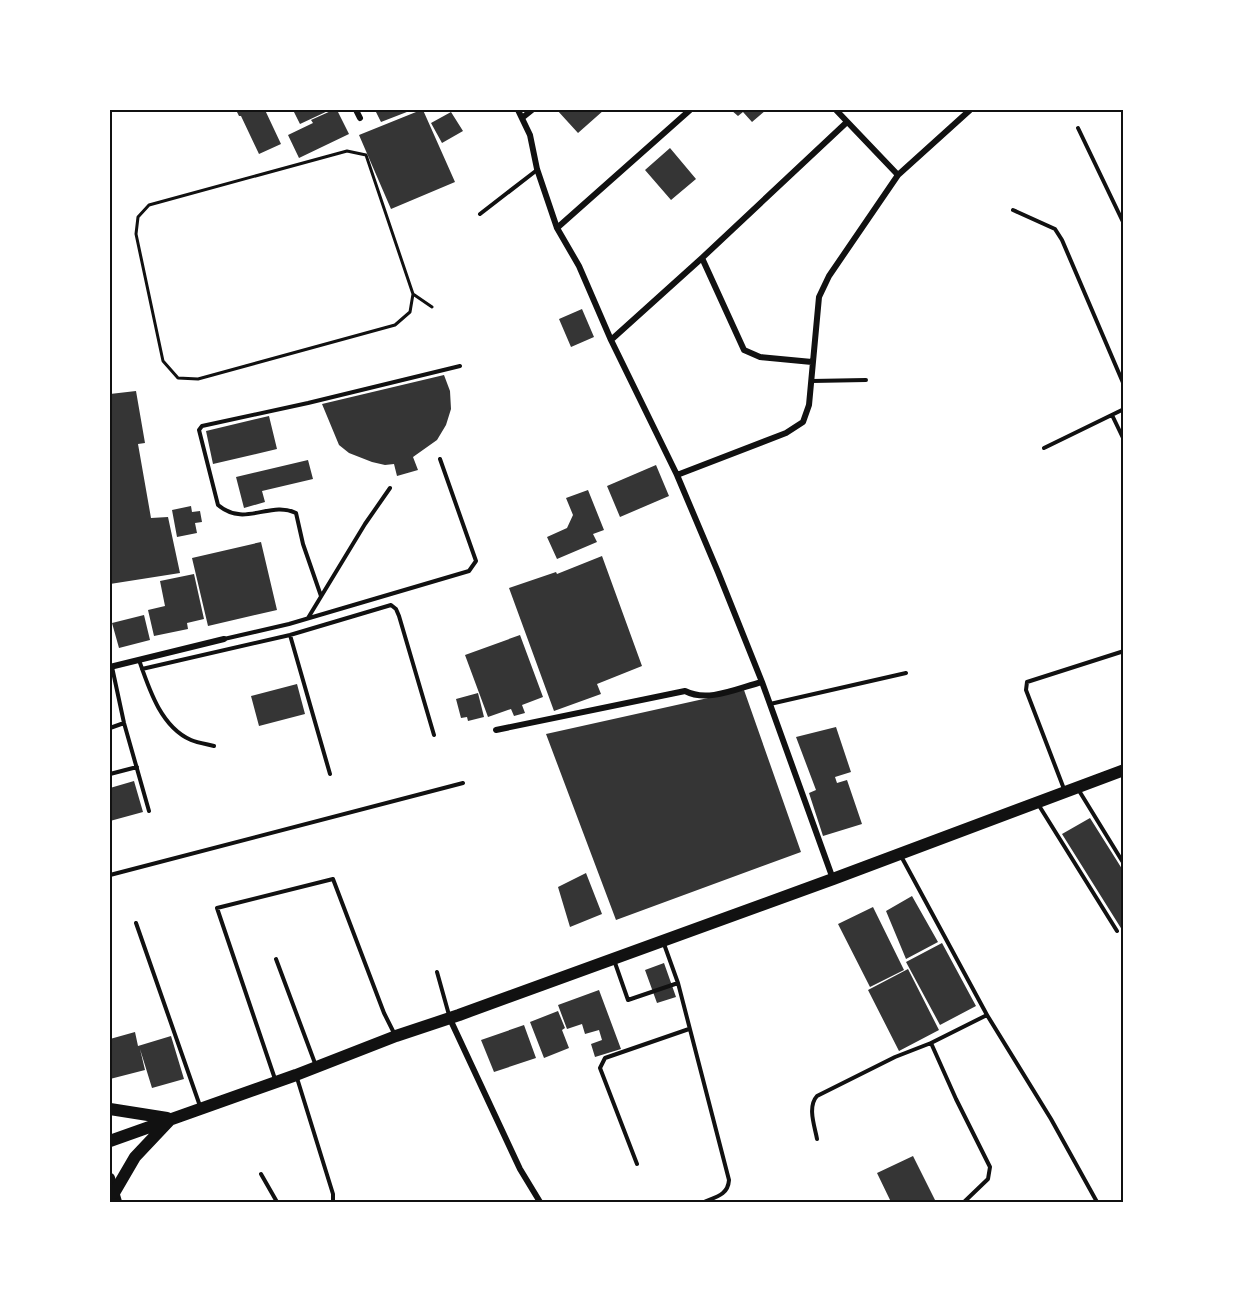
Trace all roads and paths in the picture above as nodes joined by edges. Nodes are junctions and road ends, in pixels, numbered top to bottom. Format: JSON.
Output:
{"nodes":[{"id":1,"x":356,"y":110,"type":"edge"},
{"id":2,"x":518,"y":110,"type":"edge"},
{"id":3,"x":532,"y":110,"type":"edge"},
{"id":4,"x":690,"y":110,"type":"edge"},
{"id":5,"x":836,"y":110,"type":"edge"},
{"id":6,"x":970,"y":110,"type":"edge"},
{"id":7,"x":360,"y":118,"type":"dead end"},
{"id":8,"x":522,"y":118,"type":"junction"},
{"id":9,"x":847,"y":122,"type":"junction"},
{"id":10,"x":1078,"y":128,"type":"dead end"},
{"id":11,"x":537,"y":169,"type":"junction"},
{"id":12,"x":898,"y":175,"type":"junction"},
{"id":13,"x":1013,"y":210,"type":"dead end"},
{"id":14,"x":480,"y":214,"type":"dead end"},
{"id":15,"x":1124,"y":224,"type":"edge"},
{"id":16,"x":557,"y":228,"type":"junction"},
{"id":17,"x":702,"y":258,"type":"junction"},
{"id":18,"x":413,"y":294,"type":"junction"},
{"id":19,"x":432,"y":307,"type":"dead end"},
{"id":20,"x":611,"y":340,"type":"junction"},
{"id":21,"x":812,"y":362,"type":"junction"},
{"id":22,"x":460,"y":366,"type":"dead end"},
{"id":23,"x":866,"y":380,"type":"dead end"},
{"id":24,"x":812,"y":381,"type":"junction"},
{"id":25,"x":1124,"y":385,"type":"edge"},
{"id":26,"x":1124,"y":409,"type":"edge"},
{"id":27,"x":1112,"y":415,"type":"junction"},
{"id":28,"x":1124,"y":440,"type":"edge"},
{"id":29,"x":1044,"y":448,"type":"dead end"},
{"id":30,"x":440,"y":459,"type":"dead end"},
{"id":31,"x":677,"y":475,"type":"junction"},
{"id":32,"x":390,"y":488,"type":"dead end"},
{"id":33,"x":321,"y":596,"type":"junction"},
{"id":34,"x":308,"y":618,"type":"junction"},
{"id":35,"x":290,"y":635,"type":"junction"},
{"id":36,"x":224,"y":639,"type":"joint"},
{"id":37,"x":1124,"y":651,"type":"edge"},
{"id":38,"x":139,"y":659,"type":"junction"},
{"id":39,"x":111,"y":667,"type":"edge"},
{"id":40,"x":142,"y":669,"type":"junction"},
{"id":41,"x":906,"y":673,"type":"dead end"},
{"id":42,"x":762,"y":682,"type":"junction"},
{"id":43,"x":769,"y":704,"type":"junction"},
{"id":44,"x":124,"y":723,"type":"junction"},
{"id":45,"x":110,"y":728,"type":"edge"},
{"id":46,"x":496,"y":730,"type":"dead end"},
{"id":47,"x":434,"y":735,"type":"dead end"},
{"id":48,"x":214,"y":746,"type":"dead end"},
{"id":49,"x":137,"y":767,"type":"junction"},
{"id":50,"x":1124,"y":770,"type":"edge"},
{"id":51,"x":110,"y":774,"type":"edge"},
{"id":52,"x":330,"y":774,"type":"dead end"},
{"id":53,"x":463,"y":783,"type":"dead end"},
{"id":54,"x":1071,"y":790,"type":"junction"},
{"id":55,"x":1038,"y":803,"type":"junction"},
{"id":56,"x":149,"y":811,"type":"dead end"},
{"id":57,"x":900,"y":854,"type":"junction"},
{"id":58,"x":1124,"y":864,"type":"edge"},
{"id":59,"x":110,"y":875,"type":"edge"},
{"id":60,"x":833,"y":879,"type":"junction"},
{"id":61,"x":136,"y":923,"type":"dead end"},
{"id":62,"x":1117,"y":930,"type":"dead end"},
{"id":63,"x":662,"y":940,"type":"junction"},
{"id":64,"x":614,"y":958,"type":"junction"},
{"id":65,"x":276,"y":959,"type":"dead end"},
{"id":66,"x":437,"y":972,"type":"dead end"},
{"id":67,"x":678,"y":983,"type":"junction"},
{"id":68,"x":987,"y":1015,"type":"junction"},
{"id":69,"x":450,"y":1018,"type":"junction"},
{"id":70,"x":689,"y":1029,"type":"junction"},
{"id":71,"x":396,"y":1036,"type":"junction"},
{"id":72,"x":931,"y":1043,"type":"junction"},
{"id":73,"x":316,"y":1066,"type":"junction"},
{"id":74,"x":296,"y":1075,"type":"junction"},
{"id":75,"x":277,"y":1082,"type":"junction"},
{"id":76,"x":201,"y":1108,"type":"junction"},
{"id":77,"x":110,"y":1109,"type":"edge"},
{"id":78,"x":172,"y":1118,"type":"junction"},
{"id":79,"x":817,"y":1139,"type":"dead end"},
{"id":80,"x":110,"y":1141,"type":"edge"},
{"id":81,"x":637,"y":1164,"type":"dead end"},
{"id":82,"x":261,"y":1174,"type":"dead end"},
{"id":83,"x":110,"y":1178,"type":"edge"},
{"id":84,"x":115,"y":1198,"type":"edge"},
{"id":85,"x":277,"y":1203,"type":"edge"},
{"id":86,"x":333,"y":1203,"type":"edge"},
{"id":87,"x":540,"y":1203,"type":"edge"},
{"id":88,"x":704,"y":1203,"type":"edge"},
{"id":89,"x":964,"y":1203,"type":"edge"},
{"id":90,"x":1097,"y":1203,"type":"edge"}],
"edges":[{"from":1,"to":7,"type":"street"},
{"from":2,"to":8,"type":"street"},
{"from":3,"to":8,"type":"street"},
{"from":4,"to":16,"type":"street"},
{"from":5,"to":9,"type":"street"},
{"from":6,"to":12,"type":"street"},
{"from":8,"to":11,"type":"street"},
{"from":9,"to":12,"type":"street"},
{"from":9,"to":17,"type":"street"},
{"from":10,"to":15,"type":"lane"},
{"from":11,"to":14,"type":"lane"},
{"from":11,"to":16,"type":"street"},
{"from":12,"to":21,"type":"street"},
{"from":13,"to":25,"type":"lane"},
{"from":16,"to":20,"type":"street"},
{"from":17,"to":20,"type":"street"},
{"from":17,"to":21,"type":"street"},
{"from":18,"to":18,"type":"path"},
{"from":18,"to":19,"type":"path"},
{"from":20,"to":31,"type":"street"},
{"from":21,"to":24,"type":"street"},
{"from":22,"to":33,"type":"lane"},
{"from":23,"to":24,"type":"lane"},
{"from":24,"to":31,"type":"street"},
{"from":26,"to":27,"type":"lane"},
{"from":27,"to":28,"type":"lane"},
{"from":27,"to":29,"type":"lane"},
{"from":30,"to":34,"type":"lane"},
{"from":31,"to":42,"type":"street"},
{"from":32,"to":33,"type":"lane"},
{"from":33,"to":34,"type":"lane"},
{"from":34,"to":36,"type":"lane"},
{"from":35,"to":40,"type":"lane"},
{"from":35,"to":47,"type":"lane"},
{"from":35,"to":52,"type":"lane"},
{"from":36,"to":38,"type":"street"},
{"from":37,"to":54,"type":"lane"},
{"from":38,"to":39,"type":"street"},
{"from":38,"to":40,"type":"lane"},
{"from":39,"to":44,"type":"lane"},
{"from":40,"to":48,"type":"lane"},
{"from":41,"to":43,"type":"lane"},
{"from":42,"to":43,"type":"street"},
{"from":42,"to":46,"type":"street"},
{"from":43,"to":60,"type":"street"},
{"from":44,"to":45,"type":"lane"},
{"from":44,"to":49,"type":"lane"},
{"from":49,"to":51,"type":"lane"},
{"from":49,"to":56,"type":"lane"},
{"from":50,"to":54,"type":"main road"},
{"from":53,"to":59,"type":"lane"},
{"from":54,"to":55,"type":"main road"},
{"from":54,"to":58,"type":"lane"},
{"from":55,"to":57,"type":"main road"},
{"from":55,"to":62,"type":"lane"},
{"from":57,"to":60,"type":"main road"},
{"from":57,"to":68,"type":"lane"},
{"from":60,"to":63,"type":"main road"},
{"from":61,"to":76,"type":"lane"},
{"from":63,"to":64,"type":"main road"},
{"from":63,"to":67,"type":"lane"},
{"from":64,"to":67,"type":"lane"},
{"from":64,"to":69,"type":"main road"},
{"from":65,"to":73,"type":"lane"},
{"from":66,"to":69,"type":"lane"},
{"from":67,"to":70,"type":"lane"},
{"from":68,"to":72,"type":"lane"},
{"from":68,"to":90,"type":"lane"},
{"from":69,"to":71,"type":"main road"},
{"from":69,"to":87,"type":"street"},
{"from":70,"to":81,"type":"lane"},
{"from":70,"to":88,"type":"lane"},
{"from":71,"to":73,"type":"main road"},
{"from":71,"to":75,"type":"lane"},
{"from":72,"to":79,"type":"lane"},
{"from":72,"to":89,"type":"lane"},
{"from":73,"to":74,"type":"main road"},
{"from":74,"to":75,"type":"main road"},
{"from":74,"to":86,"type":"lane"},
{"from":75,"to":76,"type":"main road"},
{"from":76,"to":78,"type":"main road"},
{"from":77,"to":78,"type":"main road"},
{"from":78,"to":80,"type":"main road"},
{"from":78,"to":84,"type":"main road"},
{"from":82,"to":85,"type":"lane"},
{"from":83,"to":84,"type":"main road"}]}
